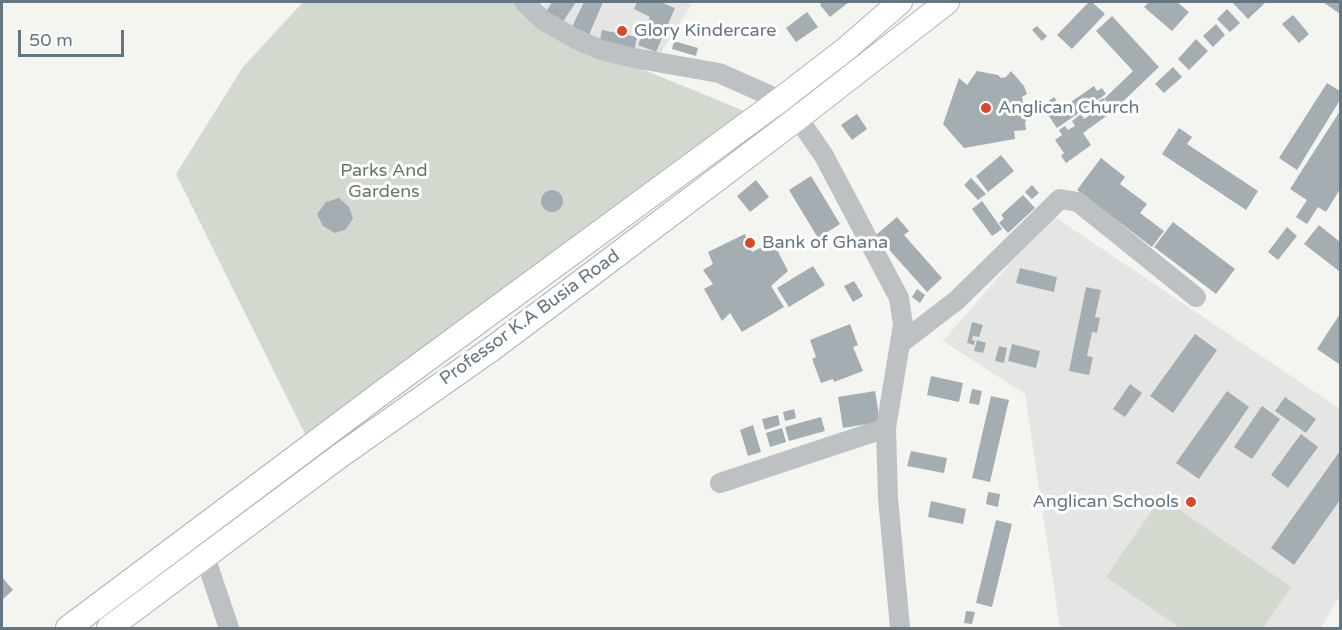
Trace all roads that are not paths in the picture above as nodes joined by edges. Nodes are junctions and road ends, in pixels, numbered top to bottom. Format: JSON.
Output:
{"nodes":[{"id":1,"x":524,"y":2,"type":"edge"},
{"id":2,"x":900,"y":2,"type":"edge"},
{"id":3,"x":947,"y":2,"type":"edge"},
{"id":4,"x":780,"y":100,"type":"junction"},
{"id":5,"x":798,"y":118,"type":"junction"},
{"id":6,"x":1197,"y":297,"type":"dead end"},
{"id":7,"x":901,"y":343,"type":"junction"},
{"id":8,"x":886,"y":428,"type":"junction"},
{"id":9,"x":720,"y":483,"type":"dead end"},
{"id":10,"x":205,"y":557,"type":"junction"},
{"id":11,"x":68,"y":628,"type":"edge"},
{"id":12,"x":109,"y":628,"type":"edge"},
{"id":13,"x":229,"y":628,"type":"edge"},
{"id":14,"x":900,"y":628,"type":"edge"}],
"edges":[{"from":1,"to":4,"type":"street"},
{"from":2,"to":4,"type":"main road","name":"Professor K.A Busia Road"},
{"from":3,"to":5,"type":"main road","name":"Professor K.A Busia Road"},
{"from":4,"to":5,"type":"street"},
{"from":4,"to":11,"type":"main road","name":"Professor K.A Busia Road"},
{"from":5,"to":7,"type":"street"},
{"from":5,"to":10,"type":"main road","name":"Professor K.A Busia Road"},
{"from":6,"to":7,"type":"street"},
{"from":7,"to":8,"type":"street"},
{"from":8,"to":9,"type":"street"},
{"from":8,"to":14,"type":"street"},
{"from":10,"to":12,"type":"main road","name":"Professor K.A Busia Road"},
{"from":10,"to":13,"type":"street"}]}
